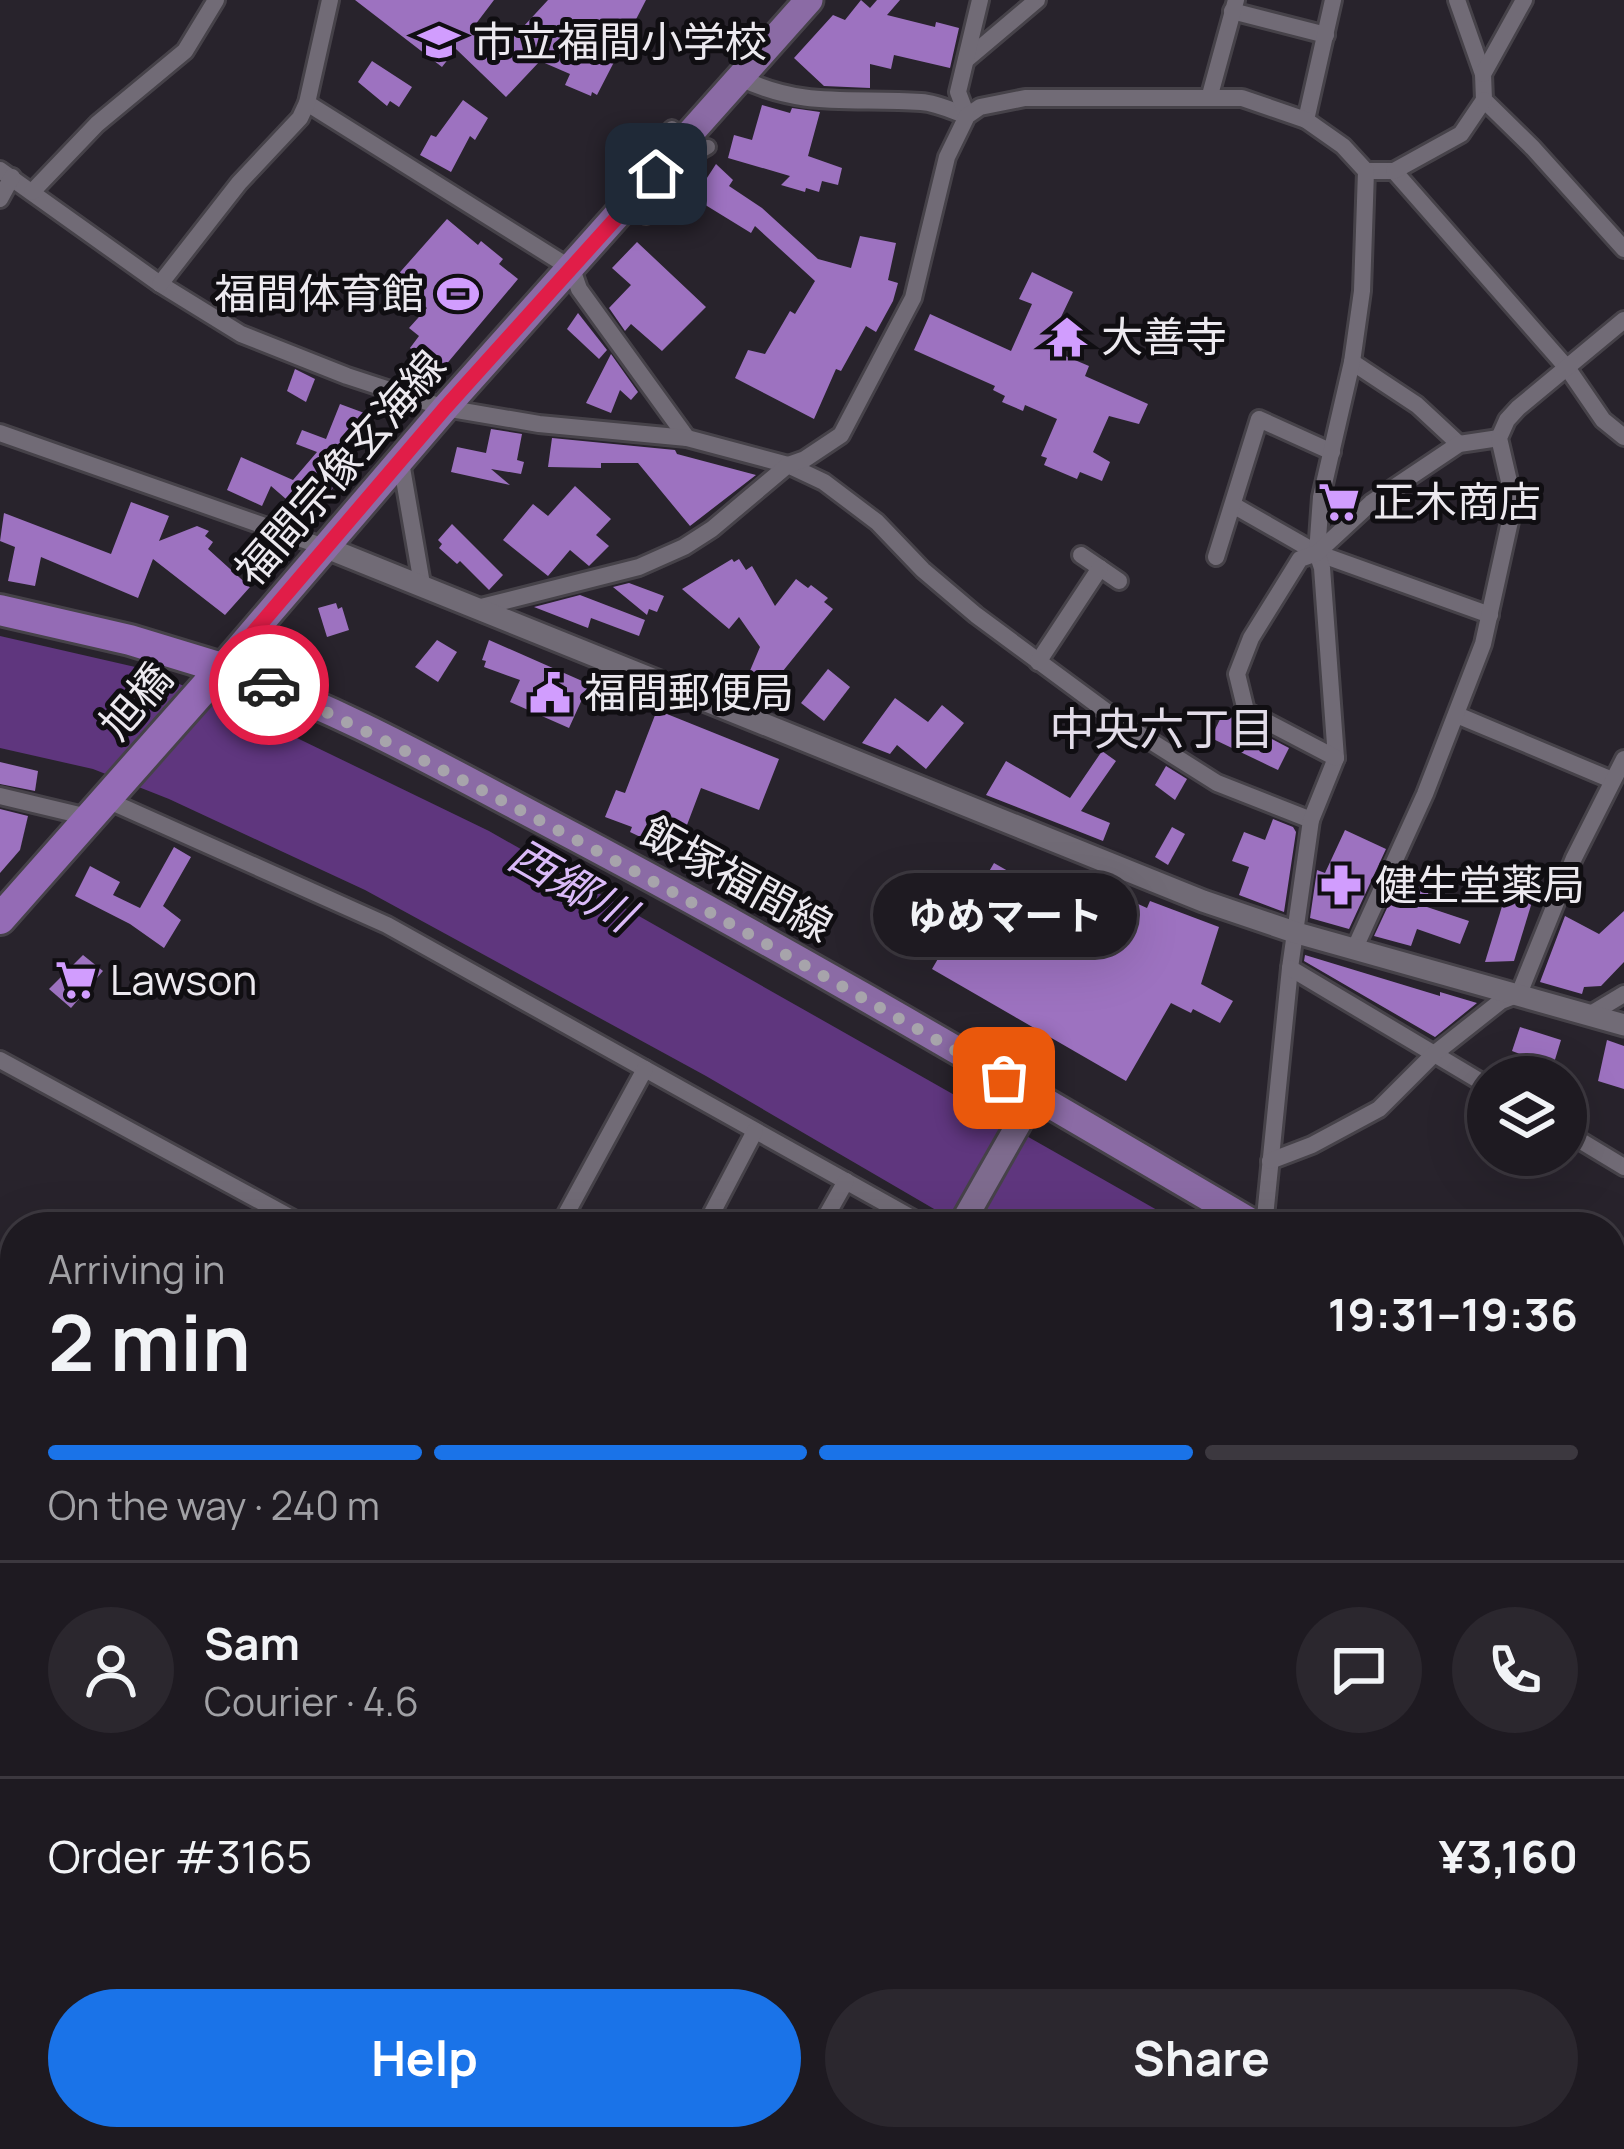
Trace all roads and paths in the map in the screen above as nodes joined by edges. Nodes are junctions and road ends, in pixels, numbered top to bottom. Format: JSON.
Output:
{"nodes":[{"id":1,"x":216,"y":0,"type":"edge"},
{"id":2,"x":330,"y":0,"type":"edge"},
{"id":3,"x":809,"y":0,"type":"edge"},
{"id":4,"x":980,"y":0,"type":"edge"},
{"id":5,"x":1037,"y":0,"type":"edge"},
{"id":6,"x":1333,"y":0,"type":"edge"},
{"id":7,"x":1457,"y":0,"type":"edge"},
{"id":8,"x":1524,"y":0,"type":"edge"},
{"id":9,"x":1234,"y":6,"type":"edge"},
{"id":10,"x":1326,"y":35,"type":"junction"},
{"id":11,"x":966,"y":61,"type":"junction"},
{"id":12,"x":1483,"y":74,"type":"junction"},
{"id":13,"x":741,"y":78,"type":"junction"},
{"id":14,"x":1210,"y":95,"type":"junction"},
{"id":15,"x":1484,"y":100,"type":"junction"},
{"id":16,"x":307,"y":103,"type":"junction"},
{"id":17,"x":967,"y":116,"type":"junction"},
{"id":18,"x":1306,"y":120,"type":"junction"},
{"id":19,"x":671,"y":128,"type":"dead end"},
{"id":20,"x":708,"y":147,"type":"dead end"},
{"id":21,"x":647,"y":155,"type":"junction"},
{"id":22,"x":1366,"y":171,"type":"junction"},
{"id":23,"x":1394,"y":171,"type":"junction"},
{"id":24,"x":6,"y":173,"type":"edge"},
{"id":25,"x":675,"y":179,"type":"junction"},
{"id":26,"x":625,"y":181,"type":"dead end"},
{"id":27,"x":32,"y":192,"type":"junction"},
{"id":28,"x":0,"y":199,"type":"edge"},
{"id":29,"x":646,"y":216,"type":"dead end"},
{"id":30,"x":1624,"y":249,"type":"edge"},
{"id":31,"x":572,"y":269,"type":"junction"},
{"id":32,"x":160,"y":284,"type":"junction"},
{"id":33,"x":1624,"y":320,"type":"edge"},
{"id":34,"x":1352,"y":362,"type":"junction"},
{"id":35,"x":1568,"y":369,"type":"junction"},
{"id":36,"x":445,"y":408,"type":"junction"},
{"id":37,"x":0,"y":433,"type":"edge"},
{"id":38,"x":1624,"y":436,"type":"edge"},
{"id":39,"x":687,"y":438,"type":"junction"},
{"id":40,"x":1498,"y":438,"type":"junction"},
{"id":41,"x":1459,"y":444,"type":"junction"},
{"id":42,"x":1332,"y":452,"type":"junction"},
{"id":43,"x":401,"y":462,"type":"junction"},
{"id":44,"x":788,"y":465,"type":"junction"},
{"id":45,"x":1233,"y":505,"type":"junction"},
{"id":46,"x":327,"y":548,"type":"junction"},
{"id":47,"x":1317,"y":553,"type":"junction"},
{"id":48,"x":1081,"y":555,"type":"dead end"},
{"id":49,"x":1216,"y":556,"type":"dead end"},
{"id":50,"x":1100,"y":568,"type":"junction"},
{"id":51,"x":1119,"y":581,"type":"dead end"},
{"id":52,"x":422,"y":584,"type":"junction"},
{"id":53,"x":477,"y":608,"type":"junction"},
{"id":54,"x":0,"y":610,"type":"edge"},
{"id":55,"x":1490,"y":615,"type":"junction"},
{"id":56,"x":1038,"y":662,"type":"junction"},
{"id":57,"x":217,"y":674,"type":"junction"},
{"id":58,"x":1457,"y":715,"type":"junction"},
{"id":59,"x":1336,"y":758,"type":"junction"},
{"id":60,"x":1624,"y":759,"type":"edge"},
{"id":61,"x":1612,"y":780,"type":"junction"},
{"id":62,"x":0,"y":796,"type":"edge"},
{"id":63,"x":108,"y":798,"type":"junction"},
{"id":64,"x":1311,"y":820,"type":"junction"},
{"id":65,"x":0,"y":919,"type":"edge"},
{"id":66,"x":1297,"y":933,"type":"junction"},
{"id":67,"x":1354,"y":950,"type":"junction"},
{"id":68,"x":1290,"y":968,"type":"junction"},
{"id":69,"x":1519,"y":994,"type":"junction"},
{"id":70,"x":1624,"y":994,"type":"edge"},
{"id":71,"x":1589,"y":1015,"type":"junction"},
{"id":72,"x":1624,"y":1025,"type":"edge"},
{"id":73,"x":1434,"y":1054,"type":"junction"},
{"id":74,"x":0,"y":1060,"type":"edge"},
{"id":75,"x":645,"y":1069,"type":"junction"},
{"id":76,"x":1467,"y":1074,"type":"edge"},
{"id":77,"x":1029,"y":1106,"type":"junction"},
{"id":78,"x":755,"y":1131,"type":"junction"},
{"id":79,"x":1587,"y":1145,"type":"edge"},
{"id":80,"x":1270,"y":1161,"type":"junction"},
{"id":81,"x":1624,"y":1167,"type":"edge"},
{"id":82,"x":846,"y":1181,"type":"junction"},
{"id":83,"x":280,"y":1212,"type":"edge"},
{"id":84,"x":567,"y":1212,"type":"edge"},
{"id":85,"x":713,"y":1212,"type":"edge"},
{"id":86,"x":828,"y":1212,"type":"edge"},
{"id":87,"x":899,"y":1212,"type":"edge"},
{"id":88,"x":968,"y":1212,"type":"edge"},
{"id":89,"x":1233,"y":1212,"type":"edge"},
{"id":90,"x":1264,"y":1212,"type":"edge"}],
"edges":[{"from":1,"to":27,"type":"street"},
{"from":2,"to":16,"type":"street"},
{"from":3,"to":13,"type":"main road","name":"福間宗像玄海線"},
{"from":4,"to":11,"type":"street"},
{"from":5,"to":11,"type":"street"},
{"from":6,"to":10,"type":"street"},
{"from":7,"to":12,"type":"street"},
{"from":8,"to":12,"type":"street"},
{"from":9,"to":10,"type":"street"},
{"from":9,"to":14,"type":"street"},
{"from":10,"to":18,"type":"street"},
{"from":11,"to":17,"type":"street"},
{"from":12,"to":15,"type":"street"},
{"from":13,"to":17,"type":"street"},
{"from":13,"to":31,"type":"main road","name":"福間宗像玄海線"},
{"from":14,"to":17,"type":"street"},
{"from":14,"to":18,"type":"street"},
{"from":15,"to":23,"type":"street"},
{"from":15,"to":30,"type":"street"},
{"from":16,"to":31,"type":"street"},
{"from":16,"to":32,"type":"street"},
{"from":17,"to":44,"type":"street"},
{"from":18,"to":22,"type":"street"},
{"from":19,"to":21,"type":"street"},
{"from":20,"to":25,"type":"street"},
{"from":21,"to":25,"type":"street"},
{"from":21,"to":26,"type":"street"},
{"from":22,"to":23,"type":"street"},
{"from":22,"to":34,"type":"street"},
{"from":23,"to":35,"type":"street"},
{"from":24,"to":27,"type":"street"},
{"from":24,"to":28,"type":"street"},
{"from":25,"to":29,"type":"street"},
{"from":27,"to":32,"type":"street"},
{"from":31,"to":36,"type":"main road","name":"福間宗像玄海線"},
{"from":31,"to":39,"type":"street"},
{"from":32,"to":36,"type":"street"},
{"from":33,"to":35,"type":"street"},
{"from":34,"to":41,"type":"street"},
{"from":34,"to":42,"type":"street"},
{"from":35,"to":38,"type":"street"},
{"from":35,"to":40,"type":"street"},
{"from":36,"to":39,"type":"street"},
{"from":36,"to":43,"type":"main road","name":"福間宗像玄海線"},
{"from":37,"to":46,"type":"street"},
{"from":39,"to":44,"type":"street"},
{"from":40,"to":41,"type":"street"},
{"from":40,"to":55,"type":"street"},
{"from":41,"to":47,"type":"street"},
{"from":42,"to":45,"type":"street"},
{"from":42,"to":47,"type":"street"},
{"from":43,"to":46,"type":"main road","name":"福間宗像玄海線"},
{"from":43,"to":52,"type":"street"},
{"from":44,"to":53,"type":"street"},
{"from":44,"to":56,"type":"street"},
{"from":45,"to":47,"type":"street"},
{"from":45,"to":49,"type":"street"},
{"from":46,"to":52,"type":"street"},
{"from":46,"to":57,"type":"main road","name":"福間宗像玄海線"},
{"from":47,"to":55,"type":"street"},
{"from":47,"to":59,"type":"street"},
{"from":47,"to":59,"type":"street"},
{"from":48,"to":50,"type":"street"},
{"from":50,"to":51,"type":"street"},
{"from":50,"to":56,"type":"street"},
{"from":52,"to":53,"type":"street"},
{"from":53,"to":66,"type":"street"},
{"from":54,"to":57,"type":"highway"},
{"from":55,"to":58,"type":"street"},
{"from":56,"to":64,"type":"street"},
{"from":57,"to":63,"type":"highway","name":"旭橋"},
{"from":57,"to":77,"type":"main road","name":"飯塚福間線"},
{"from":58,"to":61,"type":"street"},
{"from":58,"to":67,"type":"street"},
{"from":59,"to":64,"type":"street"},
{"from":60,"to":61,"type":"street"},
{"from":61,"to":69,"type":"street"},
{"from":62,"to":63,"type":"street"},
{"from":63,"to":65,"type":"highway","name":"旭橋"},
{"from":63,"to":75,"type":"street"},
{"from":64,"to":66,"type":"street"},
{"from":66,"to":67,"type":"street"},
{"from":66,"to":68,"type":"street"},
{"from":67,"to":69,"type":"street"},
{"from":68,"to":73,"type":"street"},
{"from":68,"to":80,"type":"street"},
{"from":69,"to":71,"type":"street"},
{"from":69,"to":73,"type":"street"},
{"from":70,"to":71,"type":"street"},
{"from":71,"to":72,"type":"street"},
{"from":73,"to":76,"type":"street"},
{"from":73,"to":80,"type":"street"},
{"from":74,"to":83,"type":"street"},
{"from":75,"to":78,"type":"street"},
{"from":75,"to":84,"type":"street"},
{"from":77,"to":88,"type":"main road"},
{"from":77,"to":89,"type":"main road","name":"飯塚福間線"},
{"from":78,"to":82,"type":"street"},
{"from":78,"to":85,"type":"street"},
{"from":79,"to":81,"type":"street"},
{"from":80,"to":90,"type":"street"},
{"from":82,"to":86,"type":"street"},
{"from":82,"to":87,"type":"street"}]}
